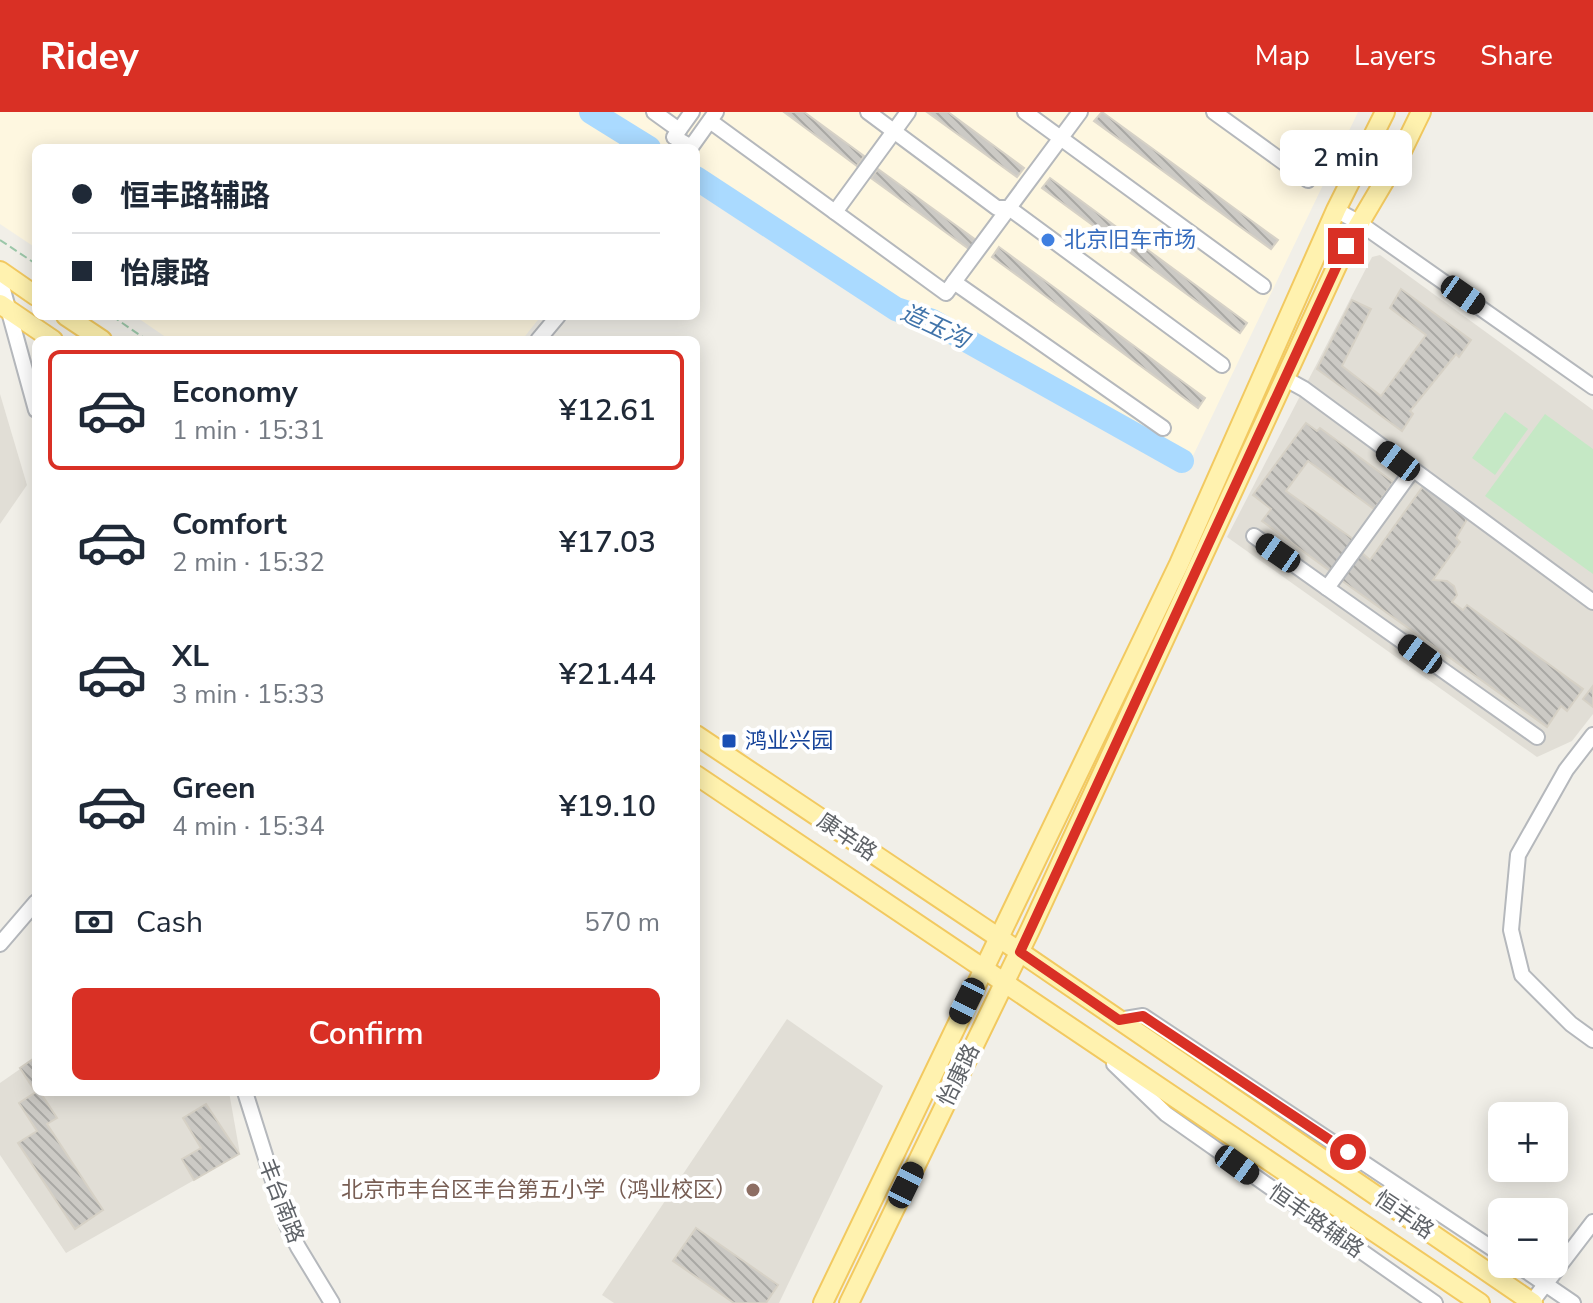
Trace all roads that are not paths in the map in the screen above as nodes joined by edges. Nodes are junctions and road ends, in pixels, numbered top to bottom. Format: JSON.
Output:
{"nodes":[{"id":1,"x":654,"y":112,"type":"edge"},
{"id":2,"x":692,"y":112,"type":"edge"},
{"id":3,"x":868,"y":112,"type":"edge"},
{"id":4,"x":908,"y":112,"type":"edge"},
{"id":5,"x":1025,"y":112,"type":"edge"},
{"id":6,"x":1080,"y":112,"type":"edge"},
{"id":7,"x":1214,"y":112,"type":"edge"},
{"id":8,"x":1385,"y":112,"type":"edge"},
{"id":9,"x":1421,"y":112,"type":"edge"},
{"id":10,"x":713,"y":117,"type":"edge"},
{"id":11,"x":679,"y":130,"type":"junction"},
{"id":12,"x":894,"y":131,"type":"junction"},
{"id":13,"x":1061,"y":138,"type":"junction"},
{"id":14,"x":686,"y":144,"type":"edge"},
{"id":15,"x":693,"y":144,"type":"edge"},
{"id":16,"x":1308,"y":180,"type":"dead end"},
{"id":17,"x":1009,"y":208,"type":"junction"},
{"id":18,"x":1336,"y":210,"type":"junction"},
{"id":19,"x":835,"y":212,"type":"junction"},
{"id":20,"x":1358,"y":222,"type":"junction"},
{"id":21,"x":0,"y":271,"type":"edge"},
{"id":22,"x":0,"y":279,"type":"edge"},
{"id":23,"x":954,"y":282,"type":"junction"},
{"id":24,"x":1263,"y":286,"type":"dead end"},
{"id":25,"x":32,"y":293,"type":"edge"},
{"id":26,"x":4,"y":307,"type":"edge"},
{"id":27,"x":72,"y":320,"type":"edge"},
{"id":28,"x":555,"y":320,"type":"edge"},
{"id":29,"x":47,"y":336,"type":"edge"},
{"id":30,"x":96,"y":336,"type":"edge"},
{"id":31,"x":541,"y":336,"type":"edge"},
{"id":32,"x":1222,"y":365,"type":"dead end"},
{"id":33,"x":1284,"y":378,"type":"junction"},
{"id":34,"x":1593,"y":387,"type":"edge"},
{"id":35,"x":32,"y":397,"type":"edge"},
{"id":36,"x":1163,"y":428,"type":"dead end"},
{"id":37,"x":1412,"y":471,"type":"junction"},
{"id":38,"x":1254,"y":536,"type":"dead end"},
{"id":39,"x":1327,"y":588,"type":"junction"},
{"id":40,"x":1593,"y":602,"type":"edge"},
{"id":41,"x":1593,"y":735,"type":"edge"},
{"id":42,"x":1537,"y":737,"type":"dead end"},
{"id":43,"x":700,"y":738,"type":"edge"},
{"id":44,"x":700,"y":778,"type":"edge"},
{"id":45,"x":32,"y":907,"type":"edge"},
{"id":46,"x":997,"y":938,"type":"junction"},
{"id":47,"x":0,"y":944,"type":"edge"},
{"id":48,"x":1020,"y":952,"type":"junction"},
{"id":49,"x":982,"y":969,"type":"junction"},
{"id":50,"x":1003,"y":983,"type":"junction"},
{"id":51,"x":1119,"y":1020,"type":"junction"},
{"id":52,"x":1593,"y":1040,"type":"edge"},
{"id":53,"x":1091,"y":1041,"type":"junction"},
{"id":54,"x":246,"y":1096,"type":"edge"},
{"id":55,"x":1593,"y":1222,"type":"edge"},
{"id":56,"x":1488,"y":1246,"type":"edge"},
{"id":57,"x":1537,"y":1278,"type":"edge"},
{"id":58,"x":1546,"y":1284,"type":"junction"},
{"id":59,"x":332,"y":1303,"type":"edge"},
{"id":60,"x":823,"y":1303,"type":"edge"},
{"id":61,"x":849,"y":1303,"type":"edge"},
{"id":62,"x":1435,"y":1303,"type":"edge"},
{"id":63,"x":1480,"y":1303,"type":"edge"},
{"id":64,"x":1532,"y":1303,"type":"edge"},
{"id":65,"x":1573,"y":1303,"type":"edge"}],
"edges":[{"from":1,"to":11,"type":"street"},
{"from":2,"to":11,"type":"street"},
{"from":3,"to":12,"type":"street"},
{"from":4,"to":12,"type":"street"},
{"from":5,"to":13,"type":"street"},
{"from":6,"to":13,"type":"street"},
{"from":7,"to":16,"type":"street"},
{"from":8,"to":18,"type":"main road","name":"怡康路"},
{"from":9,"to":20,"type":"main road","name":"怡康路"},
{"from":10,"to":15,"type":"street"},
{"from":10,"to":19,"type":"street"},
{"from":11,"to":14,"type":"street"},
{"from":12,"to":17,"type":"street"},
{"from":12,"to":19,"type":"street"},
{"from":13,"to":17,"type":"street"},
{"from":13,"to":24,"type":"street"},
{"from":17,"to":23,"type":"street"},
{"from":17,"to":32,"type":"street"},
{"from":18,"to":20,"type":"street"},
{"from":18,"to":46,"type":"main road","name":"怡康路"},
{"from":19,"to":23,"type":"street"},
{"from":20,"to":33,"type":"main road","name":"怡康路"},
{"from":20,"to":34,"type":"street"},
{"from":21,"to":25,"type":"main road"},
{"from":22,"to":26,"type":"street"},
{"from":23,"to":36,"type":"street"},
{"from":26,"to":29,"type":"main road"},
{"from":26,"to":35,"type":"street"},
{"from":27,"to":30,"type":"main road"},
{"from":28,"to":31,"type":"street"},
{"from":33,"to":37,"type":"street"},
{"from":33,"to":48,"type":"main road","name":"怡康路"},
{"from":37,"to":39,"type":"street"},
{"from":37,"to":40,"type":"street"},
{"from":38,"to":39,"type":"street"},
{"from":39,"to":42,"type":"street"},
{"from":41,"to":52,"type":"street"},
{"from":43,"to":46,"type":"main road","name":"康辛路"},
{"from":44,"to":49,"type":"main road","name":"康辛路"},
{"from":45,"to":47,"type":"street"},
{"from":46,"to":48,"type":"main road","name":"恒丰路"},
{"from":46,"to":49,"type":"main road","name":"怡康路"},
{"from":48,"to":50,"type":"main road","name":"怡康路"},
{"from":48,"to":51,"type":"main road","name":"恒丰路"},
{"from":49,"to":50,"type":"main road","name":"恒丰路"},
{"from":49,"to":60,"type":"main road","name":"怡康路"},
{"from":50,"to":53,"type":"main road","name":"恒丰路"},
{"from":50,"to":61,"type":"main road","name":"怡康路"},
{"from":51,"to":56,"type":"street"},
{"from":51,"to":64,"type":"main road","name":"恒丰路"},
{"from":53,"to":62,"type":"street","name":"恒丰路辅路"},
{"from":53,"to":63,"type":"main road","name":"恒丰路"},
{"from":54,"to":59,"type":"street","name":"丰台南路"},
{"from":55,"to":58,"type":"street"},
{"from":57,"to":58,"type":"street"},
{"from":58,"to":64,"type":"street"},
{"from":58,"to":65,"type":"street"}]}
